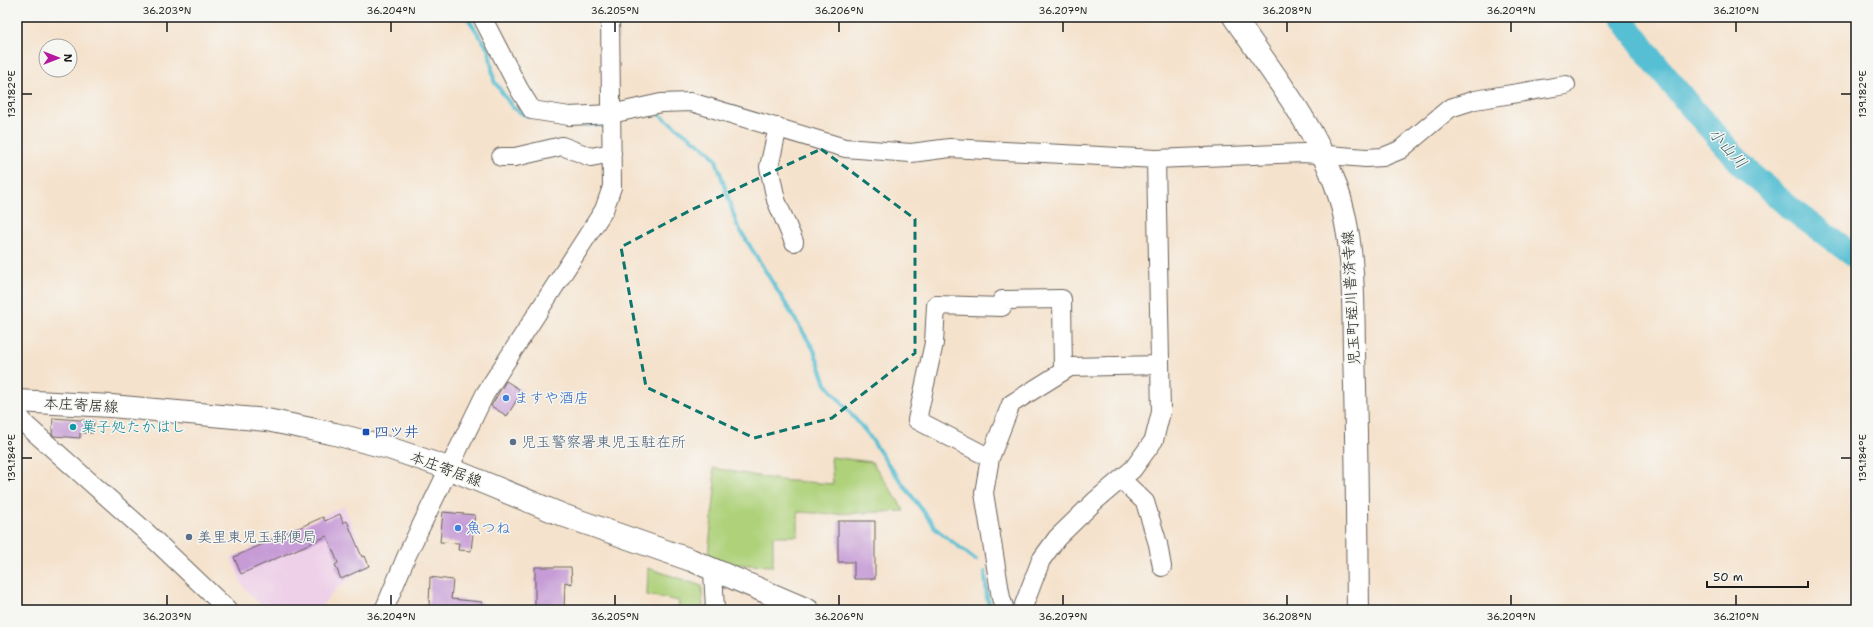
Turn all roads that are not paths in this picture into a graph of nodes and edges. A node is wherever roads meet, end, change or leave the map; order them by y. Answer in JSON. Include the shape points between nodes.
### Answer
{"nodes":[{"id":1,"x":482,"y":17,"type":"edge"},
{"id":2,"x":610,"y":17,"type":"edge"},
{"id":3,"x":1234,"y":17,"type":"edge"},
{"id":4,"x":1566,"y":85,"type":"dead end"},
{"id":5,"x":611,"y":114,"type":"junction"},
{"id":6,"x":778,"y":127,"type":"junction"},
{"id":7,"x":612,"y":153,"type":"junction"},
{"id":8,"x":1323,"y":154,"type":"junction"},
{"id":9,"x":501,"y":156,"type":"dead end"},
{"id":10,"x":1156,"y":159,"type":"junction"},
{"id":11,"x":794,"y":242,"type":"dead end"},
{"id":12,"x":1160,"y":365,"type":"junction"},
{"id":13,"x":1064,"y":371,"type":"junction"},
{"id":14,"x":17,"y":402,"type":"edge"},
{"id":15,"x":17,"y":413,"type":"edge"},
{"id":16,"x":990,"y":458,"type":"junction"},
{"id":17,"x":448,"y":468,"type":"junction"},
{"id":18,"x":1121,"y":479,"type":"junction"},
{"id":19,"x":1162,"y":567,"type":"dead end"},
{"id":20,"x":713,"y":570,"type":"junction"},
{"id":21,"x":228,"y":610,"type":"edge"},
{"id":22,"x":384,"y":610,"type":"edge"},
{"id":23,"x":715,"y":610,"type":"edge"},
{"id":24,"x":808,"y":610,"type":"edge"},
{"id":25,"x":1005,"y":610,"type":"edge"},
{"id":26,"x":1022,"y":610,"type":"edge"},
{"id":27,"x":1358,"y":610,"type":"edge"}],
"edges":[{"from":1,"to":5,"type":"street","via":[[532,110],[569,116]]},
{"from":2,"to":5,"type":"street"},
{"from":3,"to":8,"type":"main road","name":"児玉町蛭川普済寺線"},
{"from":4,"to":8,"type":"street","via":[[1475,100],[1450,108],[1400,150],[1383,157]]},
{"from":5,"to":6,"type":"street","via":[[660,103],[691,102]]},
{"from":5,"to":7,"type":"street"},
{"from":6,"to":10,"type":"street","via":[[845,148],[911,153],[950,148]]},
{"from":6,"to":11,"type":"street","via":[[769,167],[776,200]]},
{"from":7,"to":9,"type":"street","via":[[591,156],[562,146],[515,156]]},
{"from":7,"to":17,"type":"street","via":[[612,187],[604,210],[485,394]]},
{"from":8,"to":10,"type":"street"},
{"from":8,"to":27,"type":"main road","name":"児玉町蛭川普済寺線","via":[[1336,184],[1350,247],[1355,378]]},
{"from":10,"to":12,"type":"street"},
{"from":12,"to":13,"type":"street","via":[[1070,367]]},
{"from":12,"to":18,"type":"street","via":[[1161,412],[1154,440],[1133,469]]},
{"from":13,"to":16,"type":"street","via":[[1011,404]]},
{"from":13,"to":16,"type":"street","via":[[1062,299],[1002,300],[1002,307],[936,305],[934,343],[917,420]]},
{"from":14,"to":17,"type":"main road","name":"本庄寄居線","via":[[111,406],[266,420],[389,448]]},
{"from":15,"to":21,"type":"street","via":[[26,425],[143,529]]},
{"from":16,"to":25,"type":"street","via":[[984,493]]},
{"from":17,"to":20,"type":"main road","name":"本庄寄居線","via":[[565,516]]},
{"from":17,"to":22,"type":"street"},
{"from":18,"to":19,"type":"street","via":[[1145,502]]},
{"from":18,"to":26,"type":"street","via":[[1057,538],[1041,560]]},
{"from":20,"to":23,"type":"street"},
{"from":20,"to":24,"type":"main road","name":"本庄寄居線"}]}
